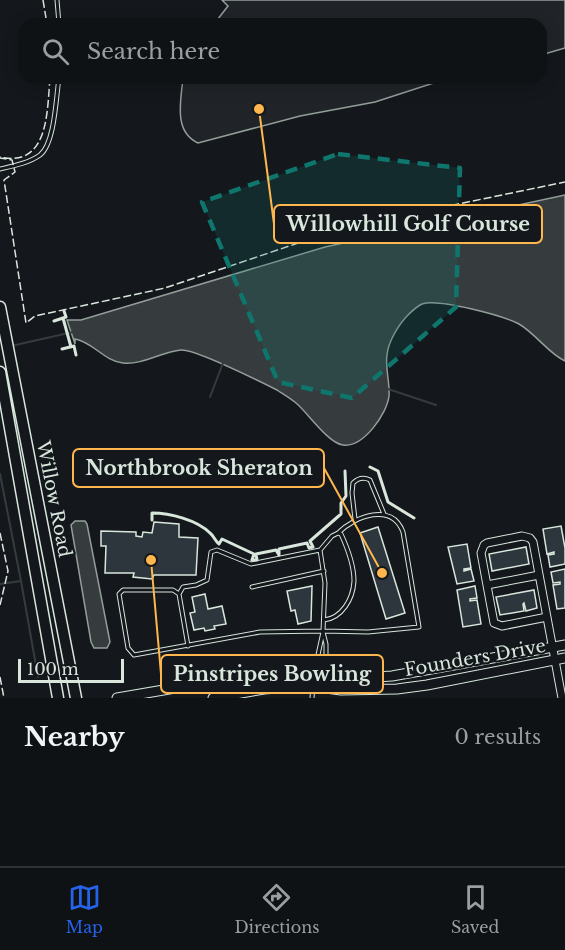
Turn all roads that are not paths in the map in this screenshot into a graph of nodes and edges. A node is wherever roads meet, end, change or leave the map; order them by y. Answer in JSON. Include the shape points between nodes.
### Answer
{"nodes":[{"id":1,"x":57,"y":0,"type":"edge"},
{"id":2,"x":58,"y":18,"type":"edge"},
{"id":3,"x":58,"y":84,"type":"edge"},
{"id":4,"x":0,"y":170,"type":"edge"},
{"id":5,"x":0,"y":307,"type":"edge"},
{"id":6,"x":0,"y":372,"type":"edge"},
{"id":7,"x":384,"y":514,"type":"junction"},
{"id":8,"x":355,"y":519,"type":"junction"},
{"id":9,"x":338,"y":533,"type":"junction"},
{"id":10,"x":320,"y":550,"type":"junction"},
{"id":11,"x":324,"y":571,"type":"junction"},
{"id":12,"x":539,"y":575,"type":"junction"},
{"id":13,"x":487,"y":585,"type":"junction"},
{"id":14,"x":252,"y":587,"type":"dead end"},
{"id":15,"x":179,"y":594,"type":"junction"},
{"id":16,"x":547,"y":617,"type":"junction"},
{"id":17,"x":324,"y":620,"type":"junction"},
{"id":18,"x":323,"y":632,"type":"junction"},
{"id":19,"x":565,"y":645,"type":"edge"},
{"id":20,"x":188,"y":646,"type":"junction"},
{"id":21,"x":553,"y":646,"type":"junction"},
{"id":22,"x":560,"y":659,"type":"edge"},
{"id":23,"x":314,"y":673,"type":"junction"},
{"id":24,"x":327,"y":674,"type":"junction"},
{"id":25,"x":313,"y":687,"type":"junction"},
{"id":26,"x":563,"y":689,"type":"edge"},
{"id":27,"x":324,"y":693,"type":"edge"},
{"id":28,"x":58,"y":698,"type":"edge"},
{"id":29,"x":76,"y":698,"type":"edge"},
{"id":30,"x":117,"y":698,"type":"edge"},
{"id":31,"x":213,"y":698,"type":"edge"},
{"id":32,"x":312,"y":698,"type":"edge"},
{"id":33,"x":562,"y":698,"type":"edge"}],
"edges":[{"from":1,"to":2,"type":"lane"},
{"from":3,"to":4,"type":"lane","via":[[48,144],[40,154]]},
{"from":5,"to":29,"type":"main road","name":"Willow Road"},
{"from":6,"to":28,"type":"main road","name":"Willow Road"},
{"from":7,"to":8,"type":"lane"},
{"from":7,"to":8,"type":"lane","via":[[370,480],[357,479],[352,493]]},
{"from":7,"to":18,"type":"lane","via":[[396,519],[403,532],[419,627]]},
{"from":8,"to":9,"type":"lane"},
{"from":9,"to":10,"type":"lane"},
{"from":9,"to":17,"type":"lane","via":[[344,541],[354,583],[339,615]]},
{"from":10,"to":11,"type":"lane"},
{"from":10,"to":15,"type":"lane","via":[[251,564],[214,550],[207,580],[183,587]]},
{"from":11,"to":14,"type":"lane"},
{"from":11,"to":17,"type":"lane"},
{"from":12,"to":13,"type":"street"},
{"from":12,"to":13,"type":"street","via":[[530,538],[522,536],[487,543],[482,549]]},
{"from":12,"to":16,"type":"street"},
{"from":13,"to":16,"type":"street","via":[[492,619],[498,626]]},
{"from":15,"to":20,"type":"lane"},
{"from":15,"to":20,"type":"lane","via":[[173,590],[123,590],[119,594],[128,648],[134,655]]},
{"from":16,"to":21,"type":"street"},
{"from":17,"to":18,"type":"lane"},
{"from":18,"to":20,"type":"lane","via":[[260,632]]},
{"from":18,"to":23,"type":"lane"},
{"from":18,"to":24,"type":"lane"},
{"from":19,"to":21,"type":"main road","name":"Founders Drive"},
{"from":21,"to":22,"type":"street"},
{"from":21,"to":24,"type":"main road","name":"Founders Drive","via":[[392,676]]},
{"from":22,"to":26,"type":"street"},
{"from":22,"to":27,"type":"main road","name":"Founders Drive","via":[[427,685]]},
{"from":23,"to":24,"type":"main road","name":"Founders Drive"},
{"from":23,"to":25,"type":"lane"},
{"from":23,"to":30,"type":"main road","name":"Founders Drive","via":[[263,673]]},
{"from":24,"to":27,"type":"lane"},
{"from":25,"to":27,"type":"main road","name":"Founders Drive"},
{"from":25,"to":31,"type":"main road","name":"Founders Drive","via":[[264,689]]},
{"from":25,"to":32,"type":"lane"},
{"from":26,"to":33,"type":"street"}]}
